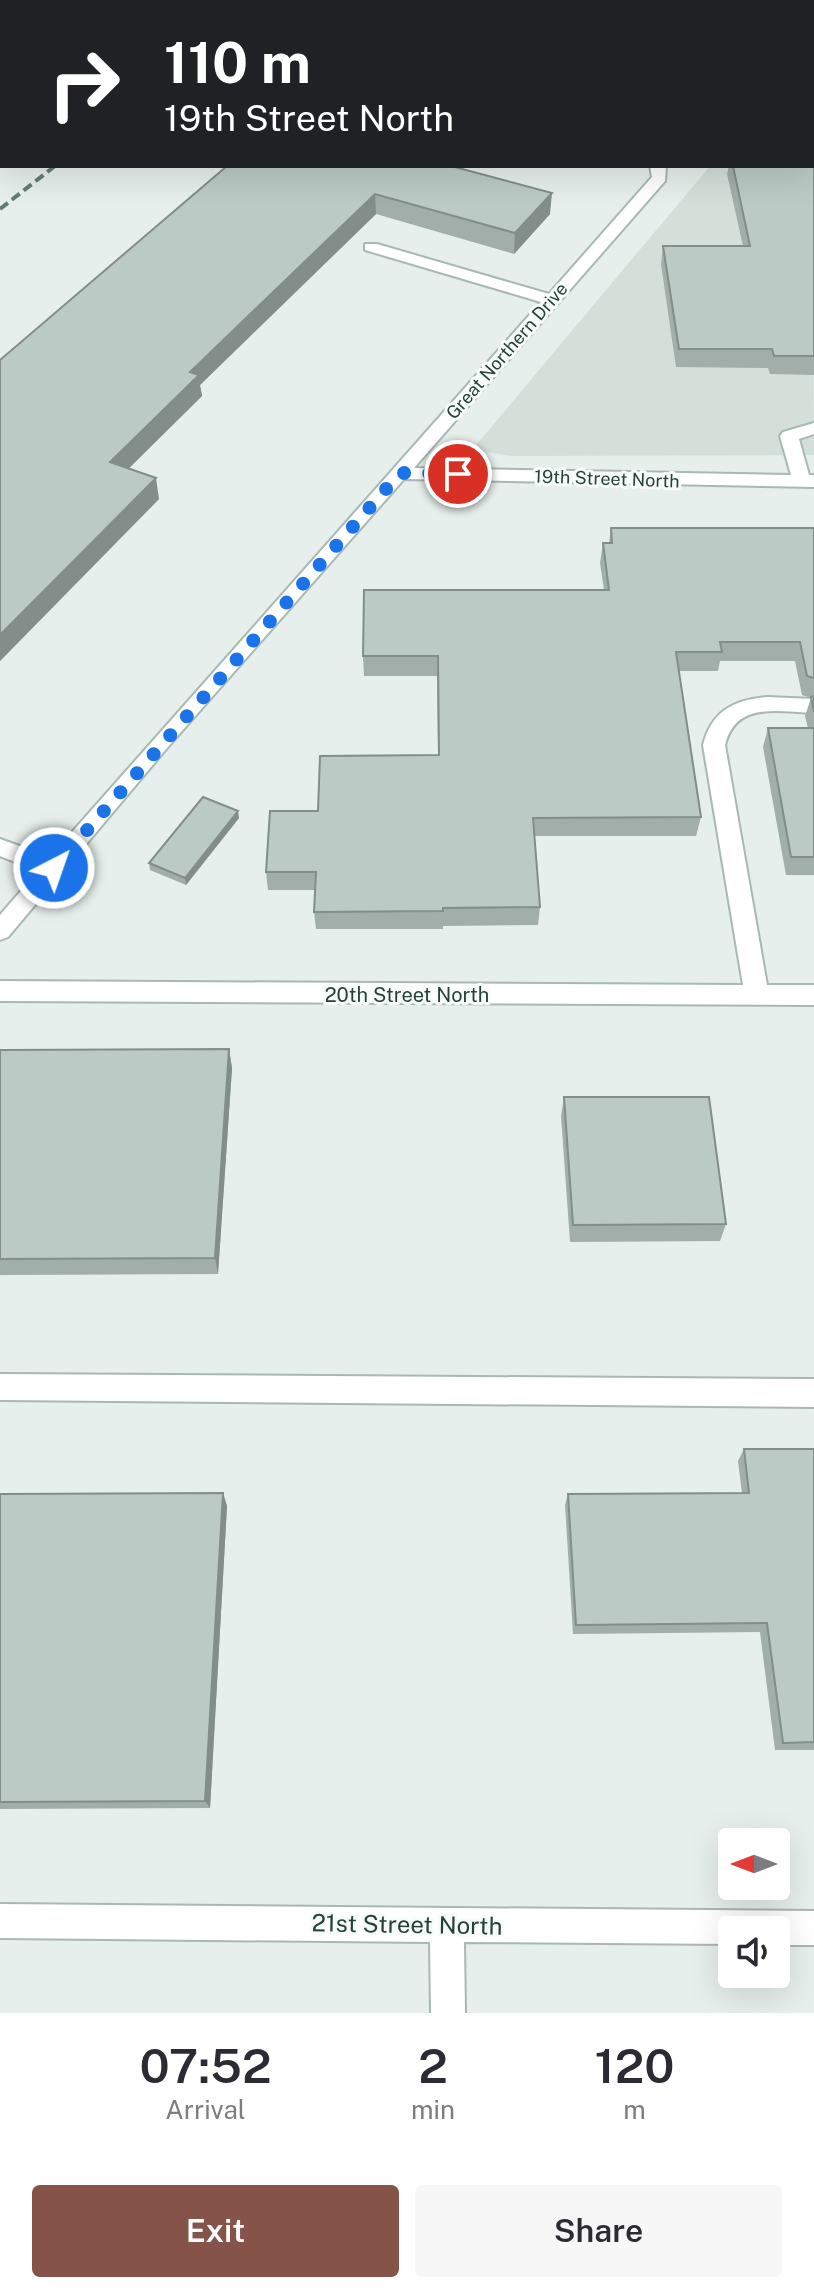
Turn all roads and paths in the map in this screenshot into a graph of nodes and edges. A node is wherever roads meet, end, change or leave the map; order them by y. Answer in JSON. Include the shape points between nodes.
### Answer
{"nodes":[{"id":1,"x":658,"y":168,"type":"edge"},
{"id":2,"x":371,"y":247,"type":"dead end"},
{"id":3,"x":553,"y":300,"type":"junction"},
{"id":4,"x":814,"y":428,"type":"edge"},
{"id":5,"x":400,"y":473,"type":"junction"},
{"id":6,"x":808,"y":481,"type":"edge"},
{"id":7,"x":814,"y":706,"type":"edge"},
{"id":8,"x":0,"y":847,"type":"edge"},
{"id":9,"x":54,"y":868,"type":"junction"},
{"id":10,"x":0,"y":931,"type":"edge"},
{"id":11,"x":0,"y":991,"type":"edge"},
{"id":12,"x":757,"y":995,"type":"junction"},
{"id":13,"x":814,"y":995,"type":"edge"},
{"id":14,"x":0,"y":1387,"type":"edge"},
{"id":15,"x":814,"y":1393,"type":"edge"},
{"id":16,"x":0,"y":1921,"type":"edge"},
{"id":17,"x":447,"y":1926,"type":"junction"},
{"id":18,"x":814,"y":1928,"type":"edge"},
{"id":19,"x":448,"y":2013,"type":"edge"}],
"edges":[{"from":1,"to":3,"type":"street","name":"Great Northern Drive","via":[[660,178]]},
{"from":2,"to":3,"type":"street"},
{"from":3,"to":5,"type":"street","name":"Great Northern Drive"},
{"from":4,"to":6,"type":"street","via":[[789,436]]},
{"from":5,"to":6,"type":"street","name":"19th Street North"},
{"from":5,"to":9,"type":"street","name":"Great Northern Drive"},
{"from":7,"to":12,"type":"street","via":[[740,707],[715,731]]},
{"from":8,"to":9,"type":"street"},
{"from":9,"to":10,"type":"street","name":"Great Northern Drive"},
{"from":11,"to":12,"type":"street","name":"20th Street North"},
{"from":12,"to":13,"type":"street","name":"20th Street North"},
{"from":14,"to":15,"type":"street"},
{"from":16,"to":17,"type":"street","name":"21st Street North"},
{"from":17,"to":18,"type":"street","name":"21st Street North"},
{"from":17,"to":19,"type":"street"}]}
